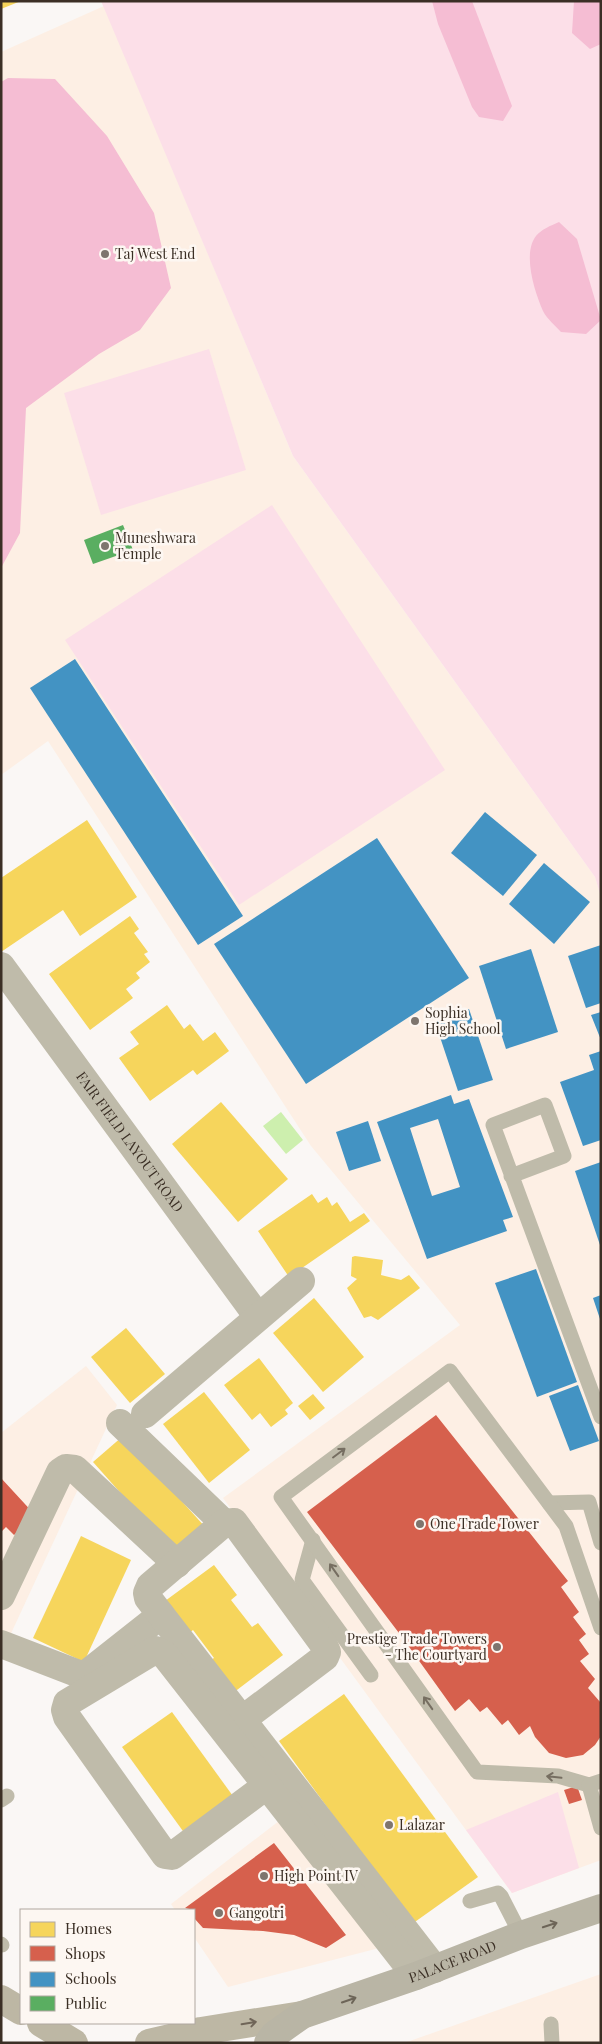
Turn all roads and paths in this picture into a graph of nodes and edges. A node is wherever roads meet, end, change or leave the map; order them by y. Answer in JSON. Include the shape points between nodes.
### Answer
{"nodes":[{"id":1,"x":1,"y":966,"type":"edge"},
{"id":2,"x":511,"y":1176,"type":"junction"},
{"id":3,"x":301,"y":1281,"type":"dead end"},
{"id":4,"x":258,"y":1317,"type":"junction"},
{"id":5,"x":145,"y":1414,"type":"dead end"},
{"id":6,"x":601,"y":1417,"type":"edge"},
{"id":7,"x":120,"y":1423,"type":"dead end"},
{"id":8,"x":549,"y":1503,"type":"junction"},
{"id":9,"x":224,"y":1523,"type":"junction"},
{"id":10,"x":313,"y":1540,"type":"junction"},
{"id":11,"x":601,"y":1543,"type":"edge"},
{"id":12,"x":177,"y":1564,"type":"junction"},
{"id":13,"x":1,"y":1596,"type":"edge"},
{"id":14,"x":161,"y":1615,"type":"junction"},
{"id":15,"x":601,"y":1628,"type":"edge"},
{"id":16,"x":1,"y":1644,"type":"edge"},
{"id":17,"x":371,"y":1676,"type":"dead end"},
{"id":18,"x":243,"y":1719,"type":"junction"},
{"id":19,"x":595,"y":1783,"type":"edge"},
{"id":20,"x":266,"y":1786,"type":"junction"},
{"id":21,"x":601,"y":1828,"type":"edge"},
{"id":22,"x":470,"y":1901,"type":"dead end"},
{"id":23,"x":601,"y":1908,"type":"edge"},
{"id":24,"x":520,"y":1935,"type":"junction"},
{"id":25,"x":425,"y":1972,"type":"junction"},
{"id":26,"x":1,"y":1999,"type":"edge"},
{"id":27,"x":20,"y":2010,"type":"edge"},
{"id":28,"x":302,"y":2015,"type":"junction"},
{"id":29,"x":43,"y":2024,"type":"edge"},
{"id":30,"x":552,"y":2024,"type":"dead end"},
{"id":31,"x":74,"y":2043,"type":"edge"},
{"id":32,"x":149,"y":2043,"type":"edge"},
{"id":33,"x":268,"y":2043,"type":"edge"},
{"id":34,"x":552,"y":2043,"type":"edge"}],
"edges":[{"from":1,"to":4,"type":"street","name":"FAIR FIELD LAYOUT ROAD"},
{"from":2,"to":2,"type":"lane","via":[[493,1125],[545,1106],[564,1156]]},
{"from":2,"to":6,"type":"lane"},
{"from":3,"to":4,"type":"street"},
{"from":4,"to":5,"type":"street"},
{"from":7,"to":9,"type":"street"},
{"from":10,"to":8,"type":"lane","one_way":true,"via":[[281,1497],[450,1371]]},
{"from":8,"to":11,"type":"lane","via":[[589,1502]]},
{"from":8,"to":15,"type":"lane","via":[[566,1526]]},
{"from":9,"to":12,"type":"street"},
{"from":9,"to":18,"type":"street","via":[[234,1522],[238,1526],[327,1652],[325,1657]]},
{"from":10,"to":17,"type":"lane","via":[[302,1580]]},
{"from":19,"to":10,"type":"lane","one_way":true,"via":[[558,1776],[477,1772]]},
{"from":12,"to":13,"type":"street","via":[[75,1469],[66,1468],[60,1472]]},
{"from":12,"to":14,"type":"street","via":[[150,1586],[147,1593]]},
{"from":14,"to":16,"type":"street","via":[[86,1674]]},
{"from":14,"to":18,"type":"street"},
{"from":18,"to":25,"type":"street"},
{"from":19,"to":21,"type":"lane"},
{"from":20,"to":20,"type":"street","via":[[164,1654],[156,1650],[67,1703],[67,1717],[165,1855],[172,1856]]},
{"from":20,"to":25,"type":"street"},
{"from":22,"to":24,"type":"lane","via":[[495,1892],[502,1896]]},
{"from":24,"to":23,"type":"main road","name":"PALACE ROAD","one_way":true},
{"from":24,"to":25,"type":"main road","name":"PALACE ROAD"},
{"from":28,"to":25,"type":"main road","name":"PALACE ROAD","one_way":true},
{"from":26,"to":27,"type":"main road"},
{"from":32,"to":28,"type":"main road","name":"PALACE ROAD","one_way":true,"via":[[201,2030]]},
{"from":28,"to":33,"type":"main road","name":"PALACE ROAD"},
{"from":29,"to":31,"type":"main road"},
{"from":30,"to":34,"type":"lane"}]}
